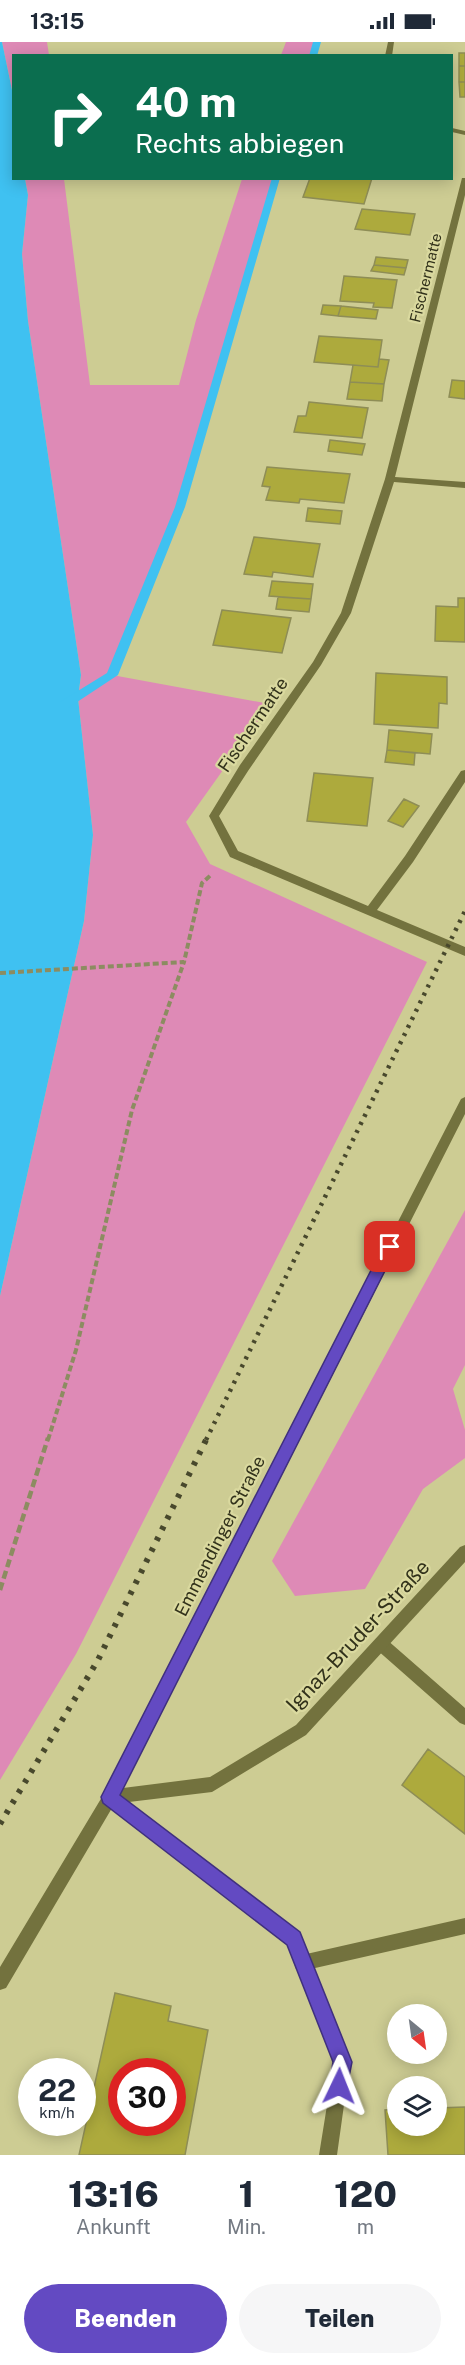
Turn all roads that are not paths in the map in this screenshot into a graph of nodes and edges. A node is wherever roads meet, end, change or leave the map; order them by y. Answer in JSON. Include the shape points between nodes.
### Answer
{"nodes":[{"id":1,"x":465,"y":180,"type":"edge"},
{"id":2,"x":460,"y":224,"type":"edge"},
{"id":3,"x":390,"y":478,"type":"junction"},
{"id":4,"x":465,"y":485,"type":"edge"},
{"id":5,"x":465,"y":774,"type":"edge"},
{"id":6,"x":370,"y":911,"type":"junction"},
{"id":7,"x":465,"y":952,"type":"edge"},
{"id":8,"x":465,"y":1102,"type":"edge"},
{"id":9,"x":465,"y":1552,"type":"edge"},
{"id":10,"x":381,"y":1644,"type":"junction"},
{"id":11,"x":465,"y":1719,"type":"edge"},
{"id":12,"x":110,"y":1797,"type":"junction"},
{"id":13,"x":465,"y":1926,"type":"edge"},
{"id":14,"x":302,"y":1963,"type":"junction"},
{"id":15,"x":0,"y":1982,"type":"edge"},
{"id":16,"x":328,"y":2155,"type":"edge"}],
"edges":[{"from":1,"to":2,"type":"street","name":"Fischermatte"},
{"from":2,"to":3,"type":"street","name":"Fischermatte"},
{"from":3,"to":4,"type":"street"},
{"from":3,"to":6,"type":"street","name":"Fischermatte","via":[[346,614],[214,816],[234,854]]},
{"from":5,"to":6,"type":"street"},
{"from":6,"to":7,"type":"street"},
{"from":8,"to":12,"type":"street","name":"Emmendinger Straße"},
{"from":9,"to":10,"type":"street","name":"Ignaz-Bruder-Straße"},
{"from":10,"to":11,"type":"street"},
{"from":10,"to":12,"type":"street","name":"Ignaz-Bruder-Straße","via":[[301,1730],[212,1784]]},
{"from":12,"to":14,"type":"street","via":[[293,1939]]},
{"from":12,"to":15,"type":"street","name":"Emmendinger Straße"},
{"from":13,"to":14,"type":"street"},
{"from":14,"to":16,"type":"street","via":[[342,2062]]}]}
